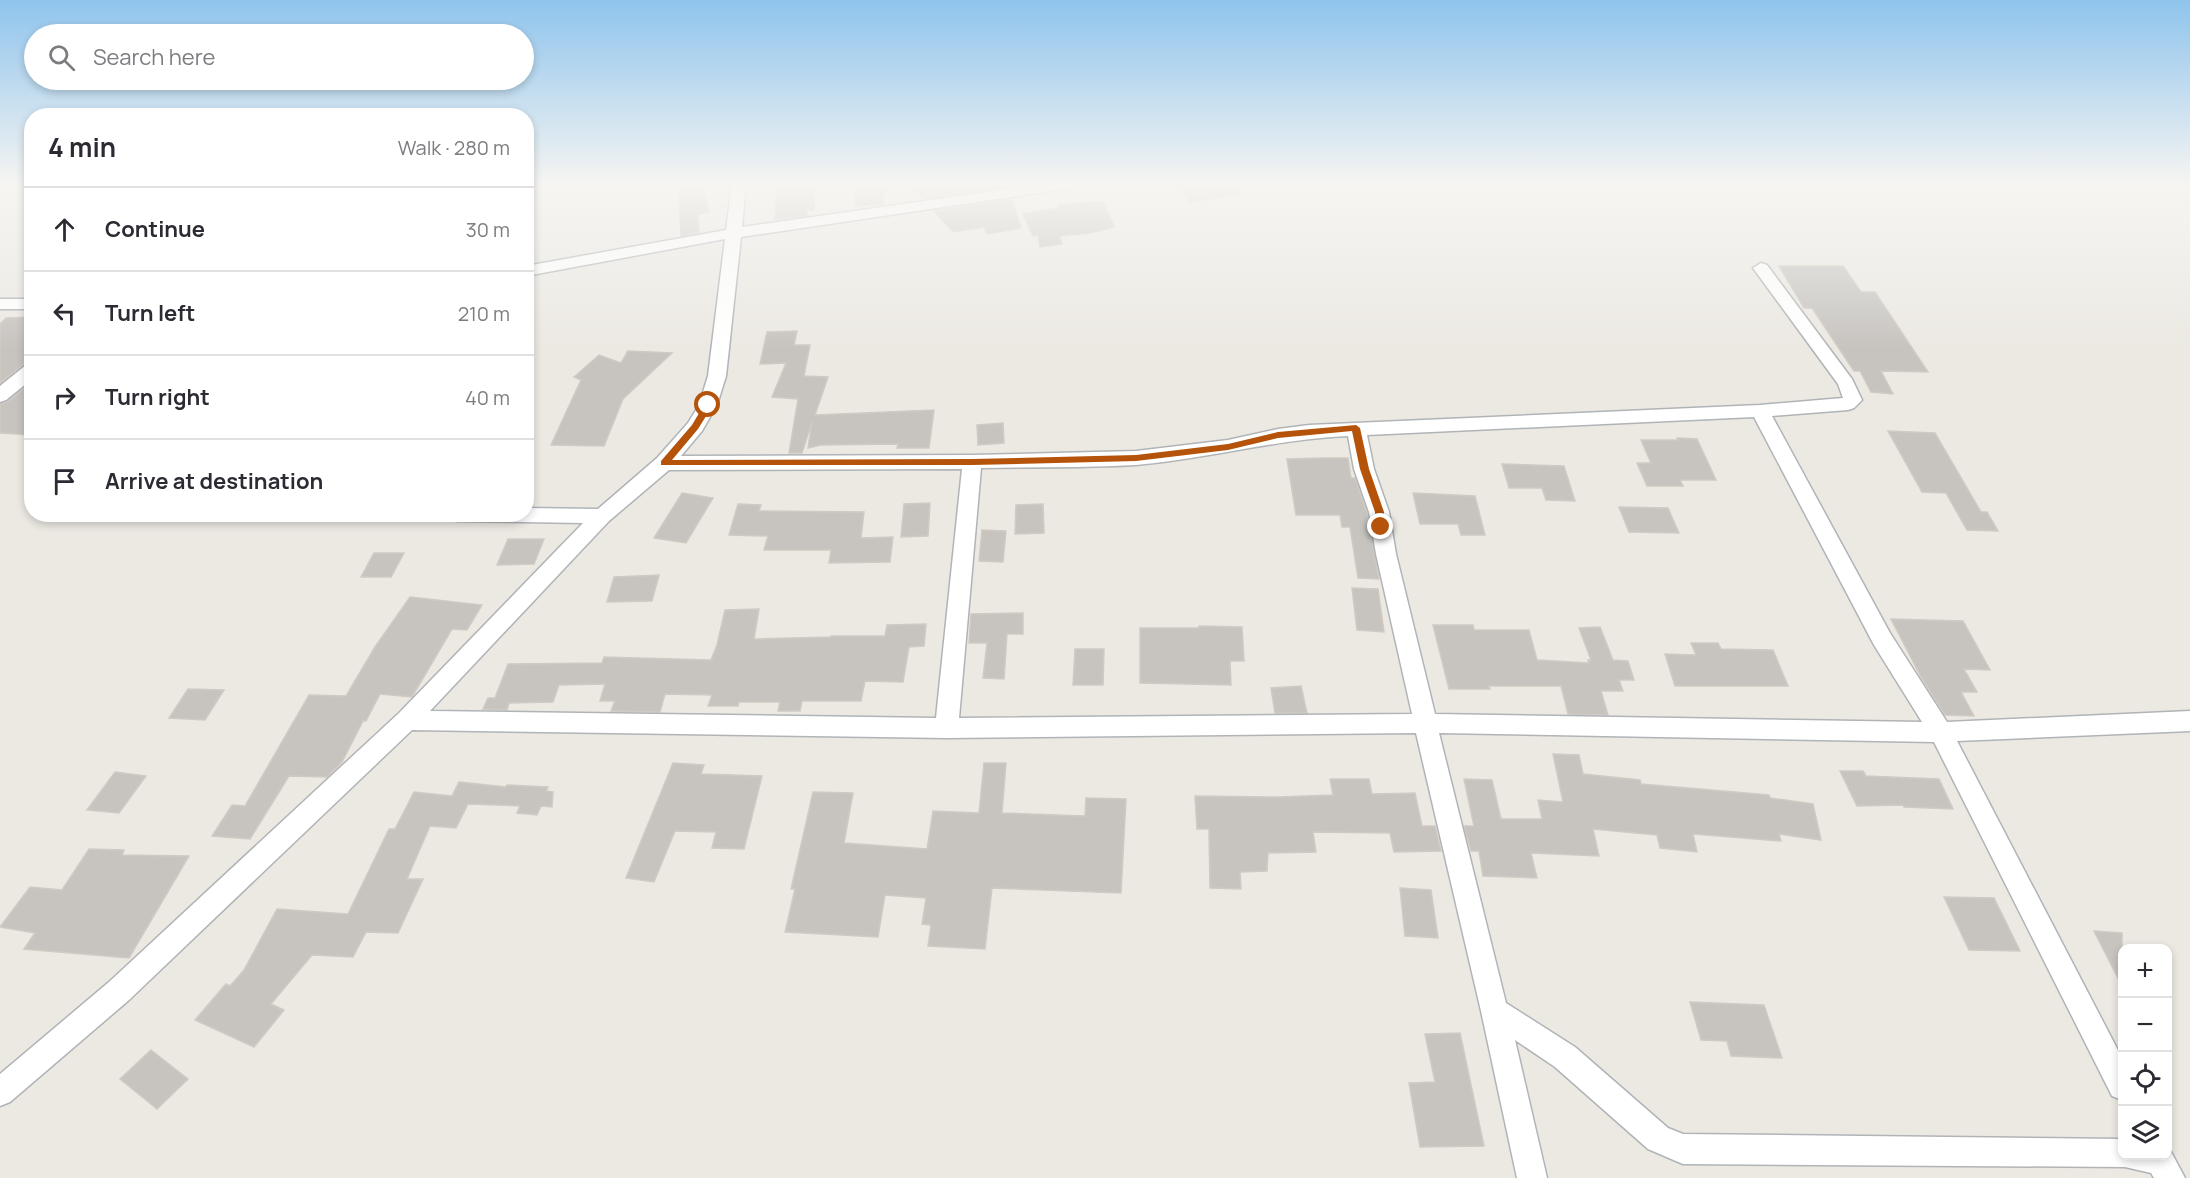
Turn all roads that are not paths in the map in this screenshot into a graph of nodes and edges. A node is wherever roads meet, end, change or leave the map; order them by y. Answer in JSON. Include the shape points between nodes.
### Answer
{"nodes":[{"id":1,"x":706,"y":238,"type":"edge"},
{"id":2,"x":732,"y":238,"type":"edge"},
{"id":3,"x":1761,"y":268,"type":"dead end"},
{"id":4,"x":534,"y":270,"type":"edge"},
{"id":5,"x":0,"y":304,"type":"edge"},
{"id":6,"x":24,"y":304,"type":"edge"},
{"id":7,"x":24,"y":376,"type":"edge"},
{"id":8,"x":0,"y":396,"type":"edge"},
{"id":9,"x":1760,"y":411,"type":"junction"},
{"id":10,"x":1356,"y":428,"type":"junction"},
{"id":11,"x":972,"y":462,"type":"junction"},
{"id":12,"x":664,"y":463,"type":"junction"},
{"id":13,"x":534,"y":515,"type":"edge"},
{"id":14,"x":602,"y":516,"type":"junction"},
{"id":15,"x":406,"y":720,"type":"junction"},
{"id":16,"x":2190,"y":721,"type":"edge"},
{"id":17,"x":1425,"y":723,"type":"junction"},
{"id":18,"x":947,"y":728,"type":"junction"},
{"id":19,"x":1941,"y":732,"type":"junction"},
{"id":20,"x":1495,"y":1011,"type":"junction"},
{"id":21,"x":2118,"y":1078,"type":"edge"},
{"id":22,"x":0,"y":1092,"type":"edge"},
{"id":23,"x":2118,"y":1154,"type":"edge"},
{"id":24,"x":1533,"y":1178,"type":"edge"}],
"edges":[{"from":1,"to":4,"type":"street"},
{"from":2,"to":12,"type":"street","via":[[717,376],[708,405],[695,427]]},
{"from":3,"to":9,"type":"street","via":[[1846,383],[1853,400],[1834,407]]},
{"from":5,"to":6,"type":"street"},
{"from":7,"to":8,"type":"street"},
{"from":9,"to":10,"type":"street"},
{"from":9,"to":19,"type":"street","via":[[1882,639]]},
{"from":10,"to":11,"type":"street","via":[[1278,435],[1228,447],[1136,458]]},
{"from":10,"to":17,"type":"street","via":[[1364,469],[1379,512]]},
{"from":11,"to":12,"type":"street"},
{"from":11,"to":18,"type":"street"},
{"from":12,"to":14,"type":"street"},
{"from":13,"to":14,"type":"street"},
{"from":14,"to":15,"type":"street"},
{"from":15,"to":18,"type":"street"},
{"from":15,"to":22,"type":"street","via":[[128,983]]},
{"from":16,"to":19,"type":"street"},
{"from":17,"to":18,"type":"street"},
{"from":17,"to":19,"type":"street"},
{"from":17,"to":20,"type":"street"},
{"from":19,"to":21,"type":"street"},
{"from":20,"to":23,"type":"street","via":[[1565,1058],[1658,1139],[1683,1149]]},
{"from":20,"to":24,"type":"street"}]}
